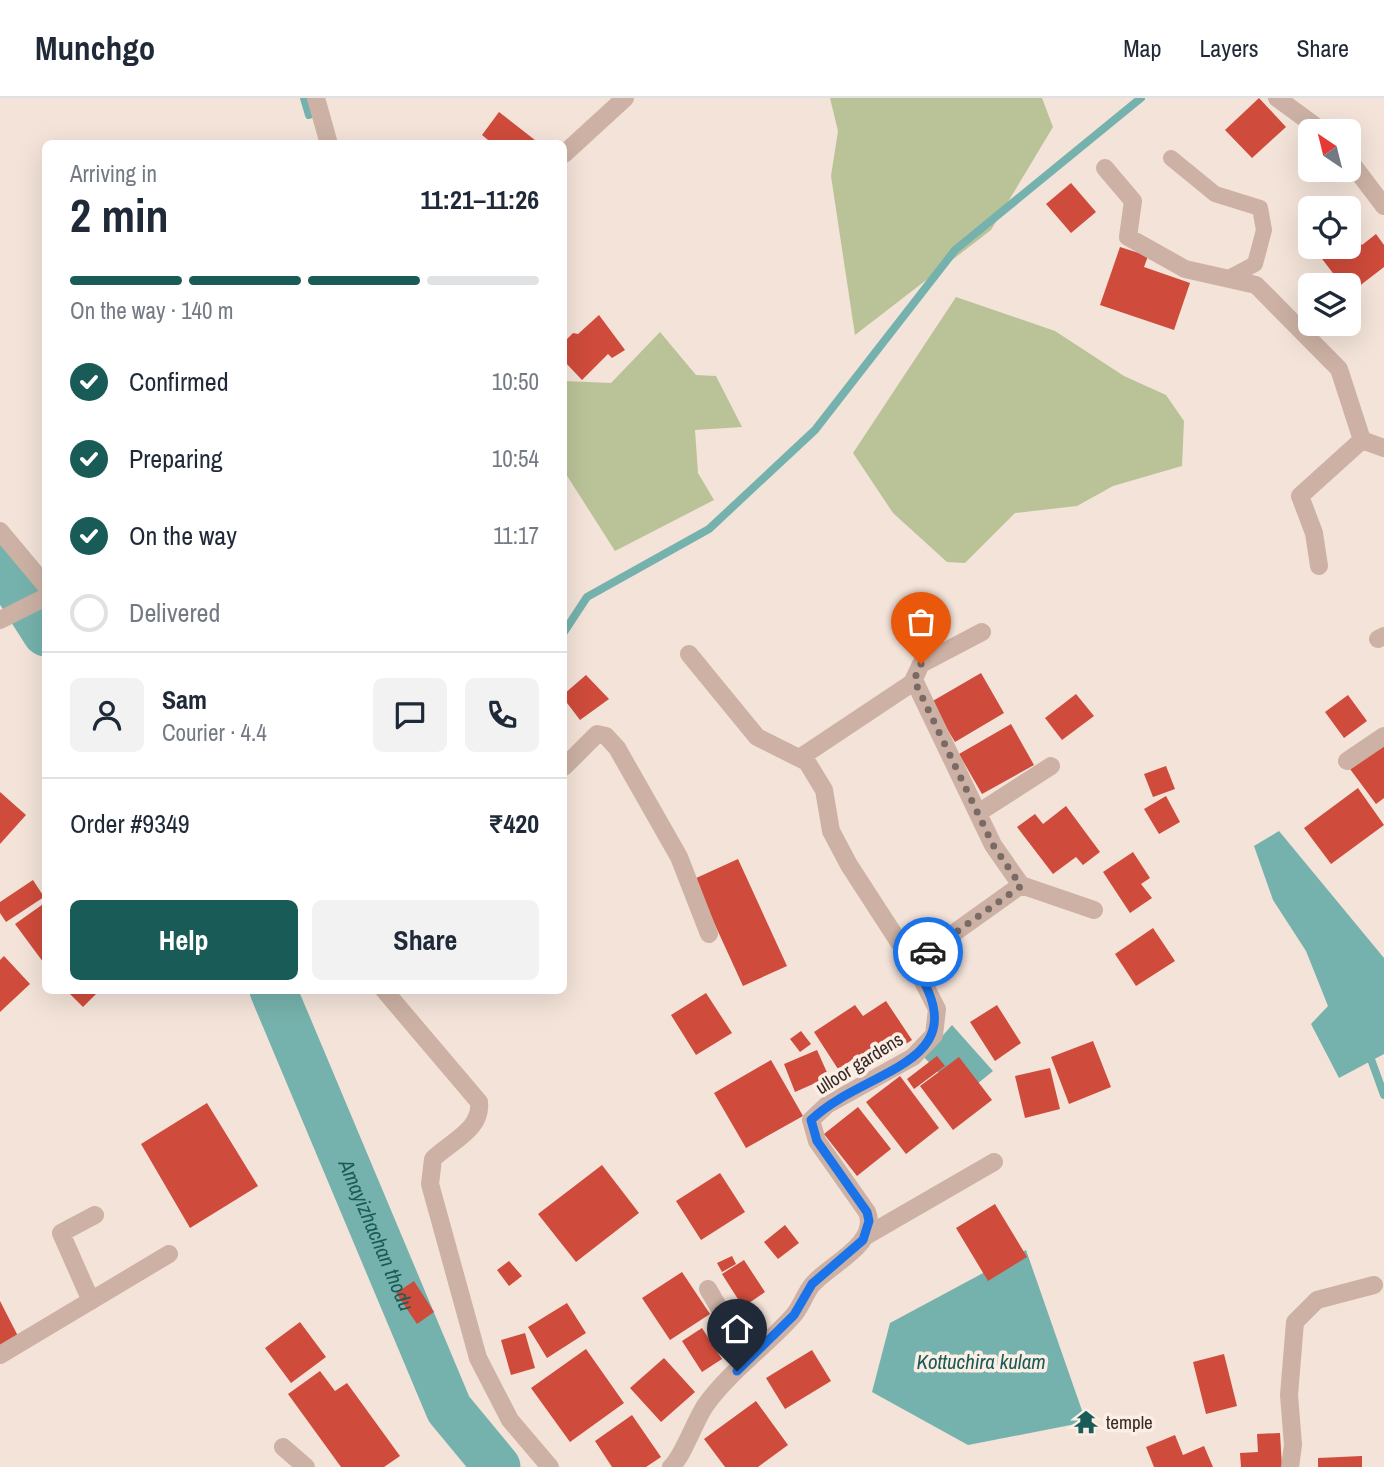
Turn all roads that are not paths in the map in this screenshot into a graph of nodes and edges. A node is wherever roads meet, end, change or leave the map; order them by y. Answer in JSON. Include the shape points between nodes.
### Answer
{"nodes":[{"id":1,"x":316,"y":98,"type":"edge"},
{"id":2,"x":625,"y":98,"type":"edge"},
{"id":3,"x":1277,"y":98,"type":"edge"},
{"id":4,"x":1306,"y":119,"type":"edge"},
{"id":5,"x":328,"y":140,"type":"edge"},
{"id":6,"x":567,"y":151,"type":"edge"},
{"id":7,"x":1171,"y":159,"type":"dead end"},
{"id":8,"x":1105,"y":168,"type":"dead end"},
{"id":9,"x":1362,"y":177,"type":"edge"},
{"id":10,"x":1384,"y":206,"type":"edge"},
{"id":11,"x":1227,"y":279,"type":"junction"},
{"id":12,"x":1362,"y":440,"type":"junction"},
{"id":13,"x":1384,"y":448,"type":"edge"},
{"id":14,"x":0,"y":531,"type":"edge"},
{"id":15,"x":1319,"y":566,"type":"dead end"},
{"id":16,"x":42,"y":581,"type":"edge"},
{"id":17,"x":42,"y":599,"type":"edge"},
{"id":18,"x":4,"y":619,"type":"edge"},
{"id":19,"x":982,"y":632,"type":"dead end"},
{"id":20,"x":689,"y":654,"type":"dead end"},
{"id":21,"x":914,"y":680,"type":"junction"},
{"id":22,"x":1384,"y":736,"type":"edge"},
{"id":23,"x":567,"y":757,"type":"edge"},
{"id":24,"x":801,"y":757,"type":"junction"},
{"id":25,"x":1347,"y":761,"type":"dead end"},
{"id":26,"x":1051,"y":766,"type":"dead end"},
{"id":27,"x":978,"y":813,"type":"junction"},
{"id":28,"x":1021,"y":886,"type":"junction"},
{"id":29,"x":1094,"y":910,"type":"dead end"},
{"id":30,"x":709,"y":934,"type":"dead end"},
{"id":31,"x":912,"y":963,"type":"junction"},
{"id":32,"x":387,"y":994,"type":"edge"},
{"id":33,"x":994,"y":1163,"type":"dead end"},
{"id":34,"x":95,"y":1215,"type":"dead end"},
{"id":35,"x":866,"y":1236,"type":"junction"},
{"id":36,"x":169,"y":1254,"type":"dead end"},
{"id":37,"x":1374,"y":1285,"type":"dead end"},
{"id":38,"x":708,"y":1289,"type":"dead end"},
{"id":39,"x":91,"y":1301,"type":"junction"},
{"id":40,"x":0,"y":1355,"type":"edge"},
{"id":41,"x":749,"y":1359,"type":"junction"},
{"id":42,"x":283,"y":1447,"type":"dead end"},
{"id":43,"x":676,"y":1466,"type":"edge"},
{"id":44,"x":306,"y":1467,"type":"edge"},
{"id":45,"x":550,"y":1467,"type":"edge"},
{"id":46,"x":1290,"y":1467,"type":"edge"}],
"edges":[{"from":1,"to":5,"type":"street"},
{"from":2,"to":6,"type":"street"},
{"from":3,"to":4,"type":"street"},
{"from":7,"to":11,"type":"lane","via":[[1215,194],[1260,208],[1264,230],[1255,264]]},
{"from":8,"to":11,"type":"street","via":[[1133,201],[1128,237],[1185,269]]},
{"from":9,"to":10,"type":"street"},
{"from":11,"to":12,"type":"street","via":[[1256,285],[1339,369]]},
{"from":12,"to":13,"type":"street"},
{"from":12,"to":15,"type":"street","via":[[1300,496],[1314,533]]},
{"from":14,"to":16,"type":"street"},
{"from":17,"to":18,"type":"street"},
{"from":19,"to":21,"type":"street","via":[[921,664]]},
{"from":20,"to":24,"type":"street","via":[[757,737]]},
{"from":21,"to":24,"type":"street"},
{"from":21,"to":27,"type":"street"},
{"from":22,"to":25,"type":"street"},
{"from":23,"to":30,"type":"street","via":[[597,734],[606,736],[617,748],[678,857]]},
{"from":24,"to":31,"type":"street","name":"ulloor gardens","via":[[824,790],[831,831],[849,865]]},
{"from":26,"to":27,"type":"street"},
{"from":27,"to":28,"type":"street"},
{"from":28,"to":29,"type":"street"},
{"from":28,"to":31,"type":"street"},
{"from":31,"to":35,"type":"street","name":"ulloor gardens","via":[[937,1009],[934,1035],[914,1057],[827,1105],[811,1120],[817,1141],[867,1212]]},
{"from":32,"to":45,"type":"street","via":[[479,1102],[474,1126],[433,1158],[430,1184],[478,1358],[510,1420]]},
{"from":33,"to":35,"type":"street"},
{"from":34,"to":39,"type":"street","via":[[61,1233]]},
{"from":35,"to":41,"type":"street","via":[[812,1284],[794,1315]]},
{"from":36,"to":39,"type":"street"},
{"from":37,"to":46,"type":"street","via":[[1317,1300],[1295,1322]]},
{"from":38,"to":41,"type":"street"},
{"from":39,"to":40,"type":"street"},
{"from":41,"to":43,"type":"street","via":[[706,1405]]},
{"from":42,"to":44,"type":"street"}]}
